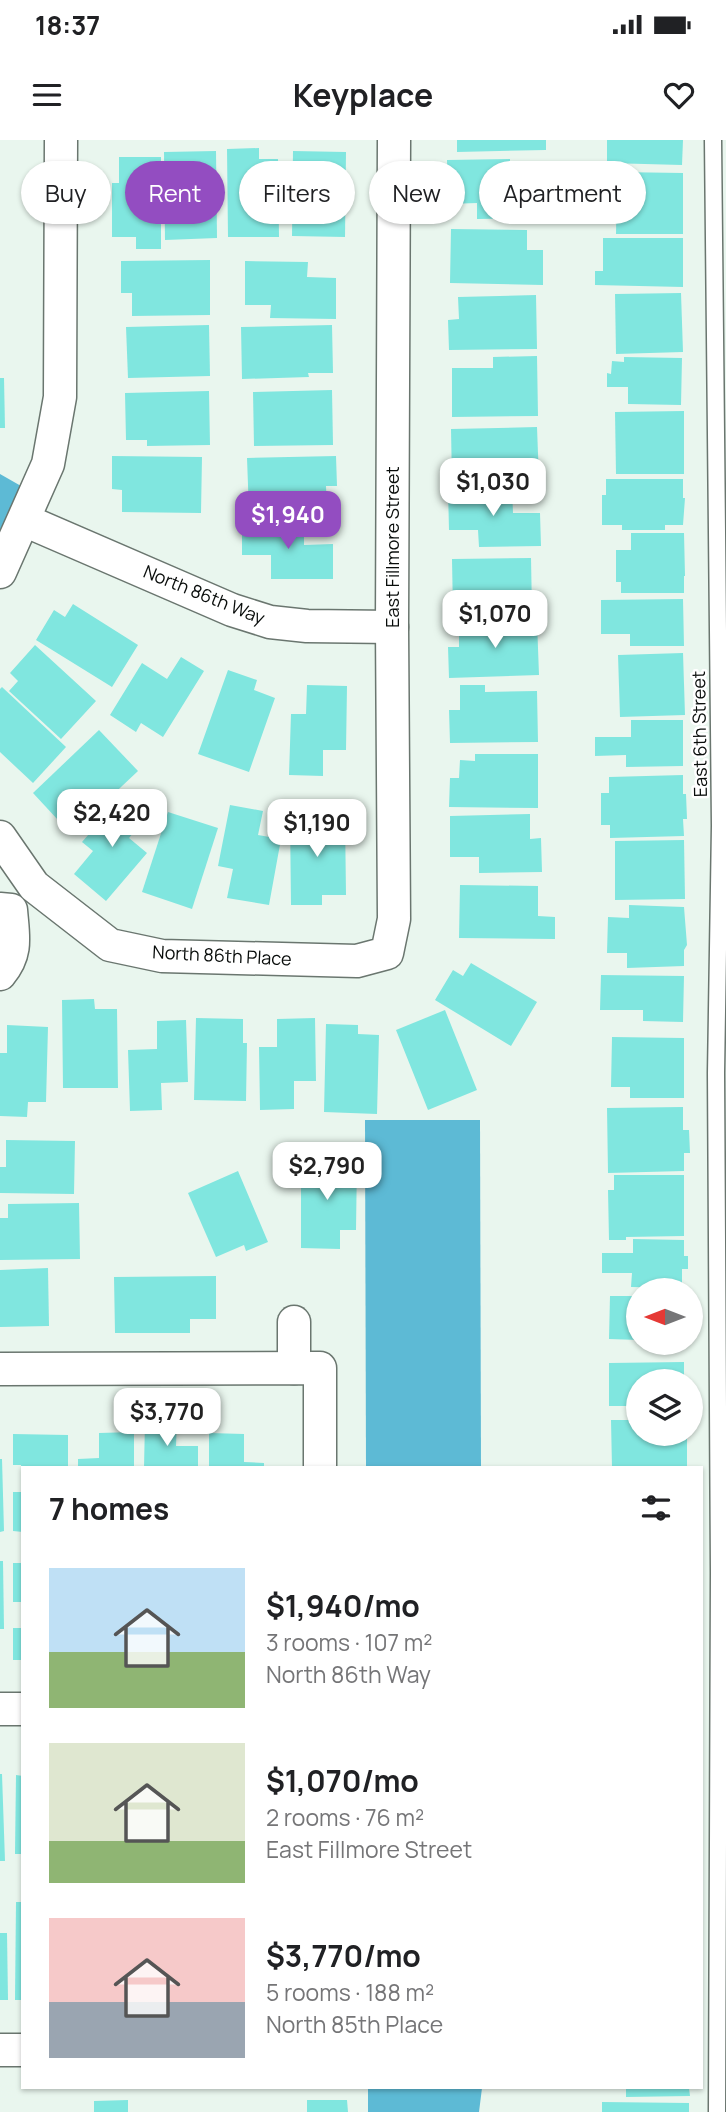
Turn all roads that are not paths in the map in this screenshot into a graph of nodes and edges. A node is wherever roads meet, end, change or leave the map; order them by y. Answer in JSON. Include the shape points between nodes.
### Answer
{"nodes":[{"id":1,"x":61,"y":140,"type":"edge"},
{"id":2,"x":394,"y":140,"type":"edge"},
{"id":3,"x":713,"y":140,"type":"edge"},
{"id":4,"x":24,"y":520,"type":"junction"},
{"id":5,"x":0,"y":572,"type":"edge"},
{"id":6,"x":393,"y":627,"type":"junction"},
{"id":7,"x":723,"y":826,"type":"edge"},
{"id":8,"x":0,"y":837,"type":"edge"},
{"id":9,"x":34,"y":886,"type":"junction"},
{"id":10,"x":5,"y":909,"type":"edge"},
{"id":11,"x":387,"y":953,"type":"joint"},
{"id":12,"x":0,"y":974,"type":"edge"},
{"id":13,"x":721,"y":1073,"type":"edge"},
{"id":14,"x":294,"y":1322,"type":"dead end"},
{"id":15,"x":722,"y":1327,"type":"edge"},
{"id":16,"x":307,"y":1368,"type":"junction"},
{"id":17,"x":0,"y":1369,"type":"edge"},
{"id":18,"x":320,"y":1466,"type":"edge"},
{"id":19,"x":723,"y":1573,"type":"edge"},
{"id":20,"x":0,"y":1709,"type":"edge"},
{"id":21,"x":21,"y":1709,"type":"edge"},
{"id":22,"x":722,"y":1824,"type":"edge"},
{"id":23,"x":0,"y":2050,"type":"edge"},
{"id":24,"x":21,"y":2050,"type":"edge"},
{"id":25,"x":717,"y":2112,"type":"edge"}],
"edges":[{"from":1,"to":4,"type":"street","via":[[60,397],[48,464]]},
{"from":2,"to":6,"type":"street","name":"East Fillmore Street"},
{"from":3,"to":7,"type":"lane","name":"East 6th Street"},
{"from":4,"to":5,"type":"street"},
{"from":4,"to":6,"type":"street","name":"North 86th Way","via":[[270,622]]},
{"from":6,"to":11,"type":"street","name":"East Fillmore Street","via":[[394,919]]},
{"from":7,"to":13,"type":"lane","name":"East 6th Street"},
{"from":8,"to":9,"type":"street","name":"North 86th Place"},
{"from":9,"to":10,"type":"street"},
{"from":9,"to":11,"type":"street","name":"North 86th Place","via":[[110,945],[162,957],[357,961]]},
{"from":10,"to":12,"type":"street","via":[[13,953]]},
{"from":13,"to":15,"type":"lane","name":"East 6th Street"},
{"from":14,"to":16,"type":"street"},
{"from":15,"to":19,"type":"lane","name":"East 6th Street"},
{"from":16,"to":17,"type":"street"},
{"from":16,"to":18,"type":"street"},
{"from":19,"to":22,"type":"lane","name":"East 6th Street"},
{"from":20,"to":21,"type":"street"},
{"from":22,"to":25,"type":"lane","name":"East 6th Street"},
{"from":23,"to":24,"type":"street"}]}
